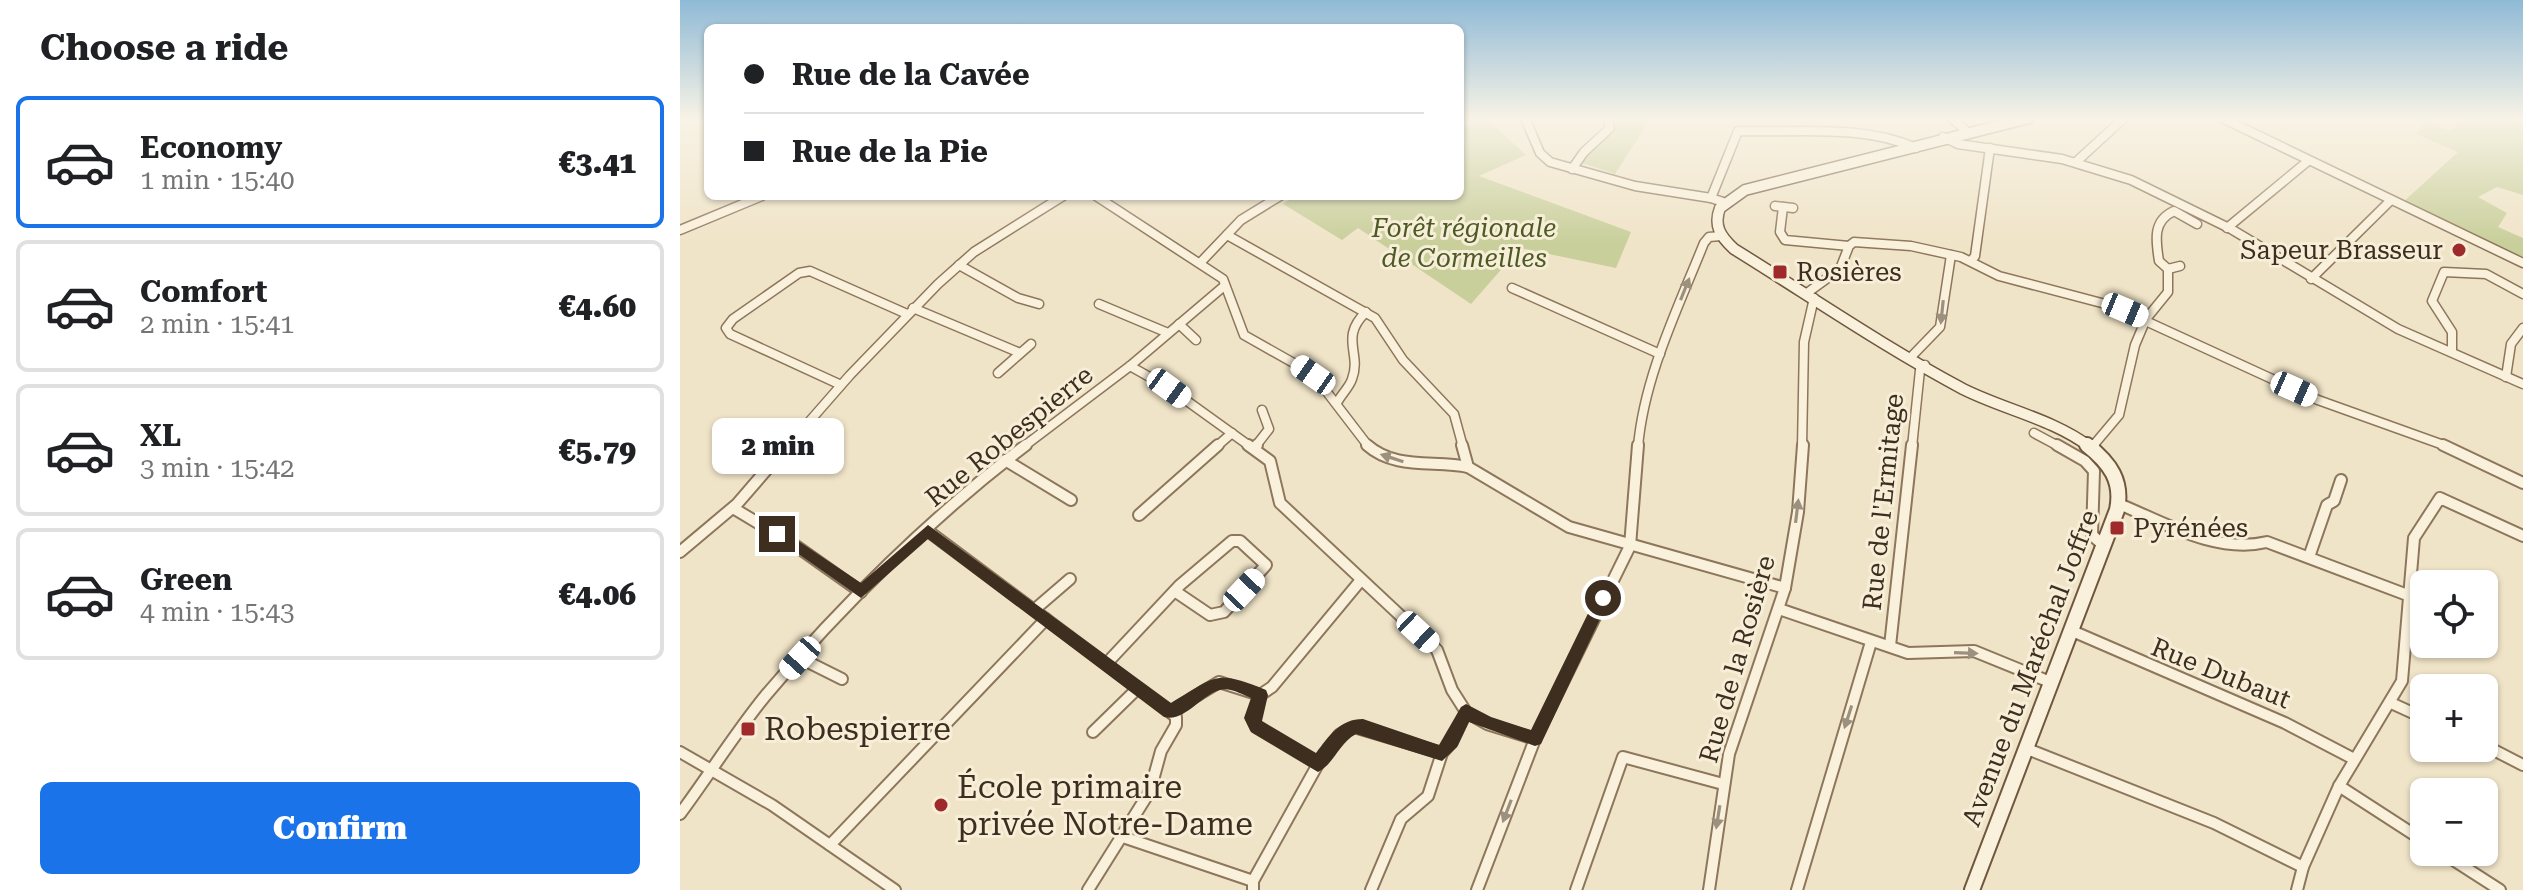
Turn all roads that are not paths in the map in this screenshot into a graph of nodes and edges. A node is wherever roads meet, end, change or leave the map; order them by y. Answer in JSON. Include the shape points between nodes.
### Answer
{"nodes":[{"id":1,"x":1550,"y":160,"type":"edge"},
{"id":2,"x":1579,"y":160,"type":"edge"},
{"id":3,"x":1729,"y":160,"type":"edge"},
{"id":4,"x":1865,"y":160,"type":"edge"},
{"id":5,"x":1988,"y":160,"type":"edge"},
{"id":6,"x":2061,"y":160,"type":"edge"},
{"id":7,"x":2079,"y":160,"type":"edge"},
{"id":8,"x":2305,"y":160,"type":"edge"},
{"id":9,"x":2308,"y":161,"type":"junction"},
{"id":10,"x":2076,"y":162,"type":"junction"},
{"id":11,"x":1572,"y":169,"type":"junction"},
{"id":12,"x":752,"y":200,"type":"edge"},
{"id":13,"x":1057,"y":200,"type":"edge"},
{"id":14,"x":1102,"y":200,"type":"edge"},
{"id":15,"x":1274,"y":200,"type":"edge"},
{"id":16,"x":1717,"y":200,"type":"junction"},
{"id":17,"x":2390,"y":201,"type":"junction"},
{"id":18,"x":1793,"y":208,"type":"dead end"},
{"id":19,"x":2191,"y":214,"type":"junction"},
{"id":20,"x":2197,"y":224,"type":"dead end"},
{"id":21,"x":2227,"y":228,"type":"junction"},
{"id":22,"x":680,"y":230,"type":"edge"},
{"id":23,"x":1227,"y":235,"type":"junction"},
{"id":24,"x":1721,"y":236,"type":"junction"},
{"id":25,"x":1849,"y":246,"type":"junction"},
{"id":26,"x":1951,"y":255,"type":"junction"},
{"id":27,"x":1971,"y":261,"type":"junction"},
{"id":28,"x":1200,"y":263,"type":"junction"},
{"id":29,"x":2523,"y":263,"type":"edge"},
{"id":30,"x":959,"y":265,"type":"junction"},
{"id":31,"x":2180,"y":266,"type":"dead end"},
{"id":32,"x":2168,"y":269,"type":"junction"},
{"id":33,"x":2311,"y":279,"type":"junction"},
{"id":34,"x":1223,"y":287,"type":"junction"},
{"id":35,"x":1512,"y":288,"type":"dead end"},
{"id":36,"x":2523,"y":294,"type":"edge"},
{"id":37,"x":1810,"y":296,"type":"junction"},
{"id":38,"x":1039,"y":304,"type":"dead end"},
{"id":39,"x":1099,"y":304,"type":"dead end"},
{"id":40,"x":910,"y":311,"type":"junction"},
{"id":41,"x":1366,"y":312,"type":"junction"},
{"id":42,"x":2146,"y":319,"type":"junction"},
{"id":43,"x":1179,"y":324,"type":"junction"},
{"id":44,"x":2523,"y":328,"type":"edge"},
{"id":45,"x":1168,"y":333,"type":"junction"},
{"id":46,"x":1196,"y":340,"type":"dead end"},
{"id":47,"x":1031,"y":344,"type":"dead end"},
{"id":48,"x":2452,"y":352,"type":"junction"},
{"id":49,"x":1020,"y":353,"type":"junction"},
{"id":50,"x":1660,"y":354,"type":"junction"},
{"id":51,"x":1911,"y":357,"type":"junction"},
{"id":52,"x":1925,"y":365,"type":"junction"},
{"id":53,"x":1130,"y":366,"type":"junction"},
{"id":54,"x":998,"y":373,"type":"dead end"},
{"id":55,"x":2506,"y":377,"type":"junction"},
{"id":56,"x":2523,"y":384,"type":"edge"},
{"id":57,"x":841,"y":385,"type":"junction"},
{"id":58,"x":1338,"y":401,"type":"junction"},
{"id":59,"x":1262,"y":410,"type":"dead end"},
{"id":60,"x":1232,"y":433,"type":"junction"},
{"id":61,"x":2034,"y":433,"type":"dead end"},
{"id":62,"x":1255,"y":448,"type":"junction"},
{"id":63,"x":2092,"y":448,"type":"junction"},
{"id":64,"x":1005,"y":460,"type":"junction"},
{"id":65,"x":1468,"y":467,"type":"junction"},
{"id":66,"x":2341,"y":480,"type":"dead end"},
{"id":67,"x":2523,"y":483,"type":"edge"},
{"id":68,"x":1071,"y":500,"type":"dead end"},
{"id":69,"x":2119,"y":504,"type":"junction"},
{"id":70,"x":733,"y":508,"type":"junction"},
{"id":71,"x":1139,"y":515,"type":"dead end"},
{"id":72,"x":928,"y":531,"type":"junction"},
{"id":73,"x":2523,"y":536,"type":"edge"},
{"id":74,"x":2103,"y":545,"type":"junction"},
{"id":75,"x":1630,"y":546,"type":"junction"},
{"id":76,"x":680,"y":552,"type":"edge"},
{"id":77,"x":2309,"y":557,"type":"junction"},
{"id":78,"x":2412,"y":570,"type":"edge"},
{"id":79,"x":1070,"y":579,"type":"dead end"},
{"id":80,"x":1361,"y":580,"type":"junction"},
{"id":81,"x":1785,"y":588,"type":"junction"},
{"id":82,"x":861,"y":592,"type":"junction"},
{"id":83,"x":1176,"y":592,"type":"junction"},
{"id":84,"x":2410,"y":596,"type":"joint"},
{"id":85,"x":1779,"y":609,"type":"junction"},
{"id":86,"x":1034,"y":610,"type":"junction"},
{"id":87,"x":1046,"y":619,"type":"junction"},
{"id":88,"x":2070,"y":630,"type":"junction"},
{"id":89,"x":1871,"y":642,"type":"junction"},
{"id":90,"x":1890,"y":646,"type":"junction"},
{"id":91,"x":800,"y":658,"type":"junction"},
{"id":92,"x":1106,"y":664,"type":"junction"},
{"id":93,"x":842,"y":679,"type":"dead end"},
{"id":94,"x":2050,"y":682,"type":"junction"},
{"id":95,"x":1137,"y":689,"type":"junction"},
{"id":96,"x":1260,"y":695,"type":"junction"},
{"id":97,"x":2391,"y":703,"type":"junction"},
{"id":98,"x":1170,"y":712,"type":"junction"},
{"id":99,"x":1466,"y":712,"type":"junction"},
{"id":100,"x":2410,"y":712,"type":"edge"},
{"id":101,"x":1093,"y":732,"type":"dead end"},
{"id":102,"x":1535,"y":739,"type":"junction"},
{"id":103,"x":2025,"y":748,"type":"junction"},
{"id":104,"x":680,"y":752,"type":"edge"},
{"id":105,"x":2498,"y":752,"type":"edge"},
{"id":106,"x":1442,"y":753,"type":"junction"},
{"id":107,"x":2354,"y":759,"type":"junction"},
{"id":108,"x":1318,"y":764,"type":"junction"},
{"id":109,"x":2523,"y":765,"type":"edge"},
{"id":110,"x":711,"y":771,"type":"junction"},
{"id":111,"x":1723,"y":784,"type":"junction"},
{"id":112,"x":2339,"y":786,"type":"junction"},
{"id":113,"x":680,"y":814,"type":"edge"},
{"id":114,"x":2410,"y":832,"type":"edge"},
{"id":115,"x":1123,"y":837,"type":"junction"},
{"id":116,"x":830,"y":845,"type":"junction"},
{"id":117,"x":2463,"y":866,"type":"edge"},
{"id":118,"x":2303,"y":867,"type":"junction"},
{"id":119,"x":1253,"y":886,"type":"edge"},
{"id":120,"x":895,"y":890,"type":"edge"},
{"id":121,"x":1088,"y":890,"type":"edge"},
{"id":122,"x":1371,"y":890,"type":"edge"},
{"id":123,"x":1477,"y":890,"type":"edge"},
{"id":124,"x":1576,"y":890,"type":"edge"},
{"id":125,"x":1709,"y":890,"type":"edge"},
{"id":126,"x":1797,"y":890,"type":"edge"},
{"id":127,"x":1972,"y":890,"type":"edge"},
{"id":128,"x":2297,"y":890,"type":"edge"},
{"id":129,"x":2500,"y":890,"type":"edge"}],
"edges":[{"from":1,"to":11,"type":"street"},
{"from":2,"to":11,"type":"street"},
{"from":3,"to":16,"type":"street"},
{"from":4,"to":16,"type":"street"},
{"from":5,"to":27,"type":"street"},
{"from":6,"to":10,"type":"street"},
{"from":7,"to":10,"type":"street"},
{"from":8,"to":9,"type":"street"},
{"from":9,"to":17,"type":"street"},
{"from":9,"to":21,"type":"street"},
{"from":10,"to":19,"type":"street","via":[[2144,186]]},
{"from":11,"to":16,"type":"street"},
{"from":12,"to":22,"type":"street"},
{"from":13,"to":30,"type":"street"},
{"from":14,"to":28,"type":"street"},
{"from":15,"to":23,"type":"street"},
{"from":16,"to":24,"type":"street"},
{"from":17,"to":29,"type":"street"},
{"from":17,"to":33,"type":"street"},
{"from":18,"to":25,"type":"street","via":[[1779,206],[1780,237]]},
{"from":19,"to":20,"type":"street"},
{"from":19,"to":21,"type":"street"},
{"from":19,"to":32,"type":"street","via":[[2165,215],[2154,235],[2159,261]]},
{"from":21,"to":33,"type":"street"},
{"from":23,"to":28,"type":"street"},
{"from":23,"to":41,"type":"street"},
{"from":24,"to":37,"type":"street","name":"Avenue du Maréchal Joffre"},
{"from":50,"to":24,"type":"street","one_way":true,"via":[[1706,239]]},
{"from":25,"to":26,"type":"street","via":[[1880,243]]},
{"from":25,"to":37,"type":"street","via":[[1840,269]]},
{"from":26,"to":27,"type":"street"},
{"from":26,"to":51,"type":"street","one_way":true,"via":[[1940,327]]},
{"from":27,"to":42,"type":"street","via":[[1999,276],[2101,301]]},
{"from":28,"to":34,"type":"street","via":[[1223,279]]},
{"from":30,"to":38,"type":"street"},
{"from":30,"to":40,"type":"street"},
{"from":31,"to":32,"type":"street"},
{"from":32,"to":42,"type":"street","via":[[2168,292]]},
{"from":33,"to":48,"type":"street"},
{"from":34,"to":43,"type":"street","name":"Rue Robespierre"},
{"from":34,"to":58,"type":"street","via":[[1246,337],[1301,366]]},
{"from":35,"to":50,"type":"street"},
{"from":36,"to":48,"type":"street","via":[[2486,274],[2444,272],[2432,301],[2453,336]]},
{"from":37,"to":51,"type":"street","name":"Avenue du Maréchal Joffre"},
{"from":81,"to":37,"type":"street","name":"Rue de la Rosière","one_way":true,"via":[[1798,512]]},
{"from":39,"to":45,"type":"street"},
{"from":40,"to":49,"type":"street"},
{"from":40,"to":57,"type":"street"},
{"from":40,"to":57,"type":"street","via":[[810,271],[765,296],[726,328]]},
{"from":41,"to":58,"type":"street","via":[[1351,333],[1353,378]]},
{"from":41,"to":65,"type":"street","via":[[1454,414]]},
{"from":42,"to":63,"type":"street","via":[[2119,415]]},
{"from":42,"to":67,"type":"street","via":[[2318,400],[2453,449]]},
{"from":43,"to":45,"type":"street","name":"Rue Robespierre"},
{"from":43,"to":46,"type":"street"},
{"from":44,"to":55,"type":"street","via":[[2515,334]]},
{"from":45,"to":53,"type":"street","name":"Rue Robespierre"},
{"from":47,"to":49,"type":"street"},
{"from":48,"to":55,"type":"street"},
{"from":49,"to":54,"type":"street"},
{"from":50,"to":75,"type":"street","via":[[1640,424]]},
{"from":51,"to":52,"type":"street","name":"Avenue du Maréchal Joffre"},
{"from":52,"to":63,"type":"street","name":"Avenue du Maréchal Joffre"},
{"from":52,"to":90,"type":"street","name":"Rue de l'Ermitage","via":[[1920,370],[1906,481]]},
{"from":53,"to":60,"type":"street"},
{"from":53,"to":64,"type":"street","name":"Rue Robespierre"},
{"from":55,"to":56,"type":"street"},
{"from":57,"to":70,"type":"street"},
{"from":65,"to":58,"type":"street","one_way":true,"via":[[1402,462],[1379,454],[1365,444]]},
{"from":59,"to":62,"type":"street","via":[[1269,429]]},
{"from":60,"to":62,"type":"street"},
{"from":60,"to":71,"type":"street"},
{"from":61,"to":74,"type":"street","via":[[2094,471],[2092,535]]},
{"from":62,"to":80,"type":"street","via":[[1270,461],[1280,503]]},
{"from":63,"to":69,"type":"street","name":"Avenue du Maréchal Joffre","via":[[2114,473]]},
{"from":64,"to":68,"type":"street"},
{"from":64,"to":72,"type":"street","name":"Rue Robespierre"},
{"from":65,"to":75,"type":"street","via":[[1569,527]]},
{"from":66,"to":77,"type":"street"},
{"from":69,"to":74,"type":"street","name":"Avenue du Maréchal Joffre"},
{"from":69,"to":77,"type":"street","via":[[2221,543],[2247,547],[2267,542]]},
{"from":70,"to":76,"type":"street"},
{"from":70,"to":82,"type":"street"},
{"from":72,"to":82,"type":"street","name":"Rue Robespierre"},
{"from":72,"to":86,"type":"street"},
{"from":73,"to":78,"type":"street","via":[[2440,498],[2414,538]]},
{"from":74,"to":88,"type":"street","name":"Avenue du Maréchal Joffre"},
{"from":75,"to":81,"type":"street"},
{"from":75,"to":102,"type":"street"},
{"from":77,"to":84,"type":"street"},
{"from":79,"to":86,"type":"street"},
{"from":80,"to":96,"type":"street"},
{"from":80,"to":99,"type":"street","via":[[1437,650]]},
{"from":81,"to":85,"type":"street","name":"Rue de la Rosière"},
{"from":82,"to":91,"type":"street","name":"Rue Robespierre"},
{"from":83,"to":83,"type":"street","via":[[1232,541],[1240,541],[1266,565],[1224,612],[1210,615]]},
{"from":83,"to":92,"type":"street"},
{"from":84,"to":97,"type":"street","via":[[2402,681]]},
{"from":85,"to":89,"type":"street"},
{"from":85,"to":111,"type":"street","name":"Rue de la Rosière"},
{"from":86,"to":87,"type":"street"},
{"from":87,"to":92,"type":"street"},
{"from":87,"to":116,"type":"street"},
{"from":88,"to":94,"type":"street","name":"Avenue du Maréchal Joffre"},
{"from":88,"to":107,"type":"street","name":"Rue Dubaut","via":[[2308,732]]},
{"from":89,"to":90,"type":"street"},
{"from":89,"to":126,"type":"street","name":"Rue de l'Ermitage","one_way":true},
{"from":90,"to":94,"type":"street","one_way":true,"via":[[1908,653],[1974,651]]},
{"from":91,"to":93,"type":"street"},
{"from":91,"to":110,"type":"street","name":"Rue Robespierre"},
{"from":92,"to":95,"type":"street"},
{"from":94,"to":103,"type":"street","name":"Avenue du Maréchal Joffre"},
{"from":95,"to":98,"type":"street"},
{"from":95,"to":101,"type":"street"},
{"from":96,"to":98,"type":"street","via":[[1219,682]]},
{"from":96,"to":108,"type":"street","via":[[1252,718],[1256,727]]},
{"from":97,"to":100,"type":"street"},
{"from":97,"to":107,"type":"street"},
{"from":98,"to":115,"type":"street","via":[[1176,725],[1161,751],[1150,791]]},
{"from":99,"to":102,"type":"street"},
{"from":99,"to":106,"type":"street"},
{"from":102,"to":123,"type":"street","one_way":true},
{"from":103,"to":118,"type":"street","via":[[2214,823]]},
{"from":103,"to":127,"type":"street","name":"Avenue du Maréchal Joffre"},
{"from":104,"to":110,"type":"street"},
{"from":105,"to":109,"type":"street"},
{"from":106,"to":108,"type":"street","via":[[1354,727],[1339,735]]},
{"from":106,"to":122,"type":"street","via":[[1428,796],[1401,819]]},
{"from":107,"to":112,"type":"street"},
{"from":108,"to":119,"type":"street"},
{"from":110,"to":113,"type":"street","name":"Rue Robespierre"},
{"from":110,"to":116,"type":"street"},
{"from":111,"to":124,"type":"street","via":[[1623,757]]},
{"from":111,"to":125,"type":"street","name":"Rue de la Rosière","one_way":true},
{"from":112,"to":114,"type":"street"},
{"from":112,"to":118,"type":"street"},
{"from":115,"to":119,"type":"street"},
{"from":115,"to":121,"type":"street"},
{"from":116,"to":120,"type":"street"},
{"from":117,"to":129,"type":"street"},
{"from":118,"to":128,"type":"street"}]}
